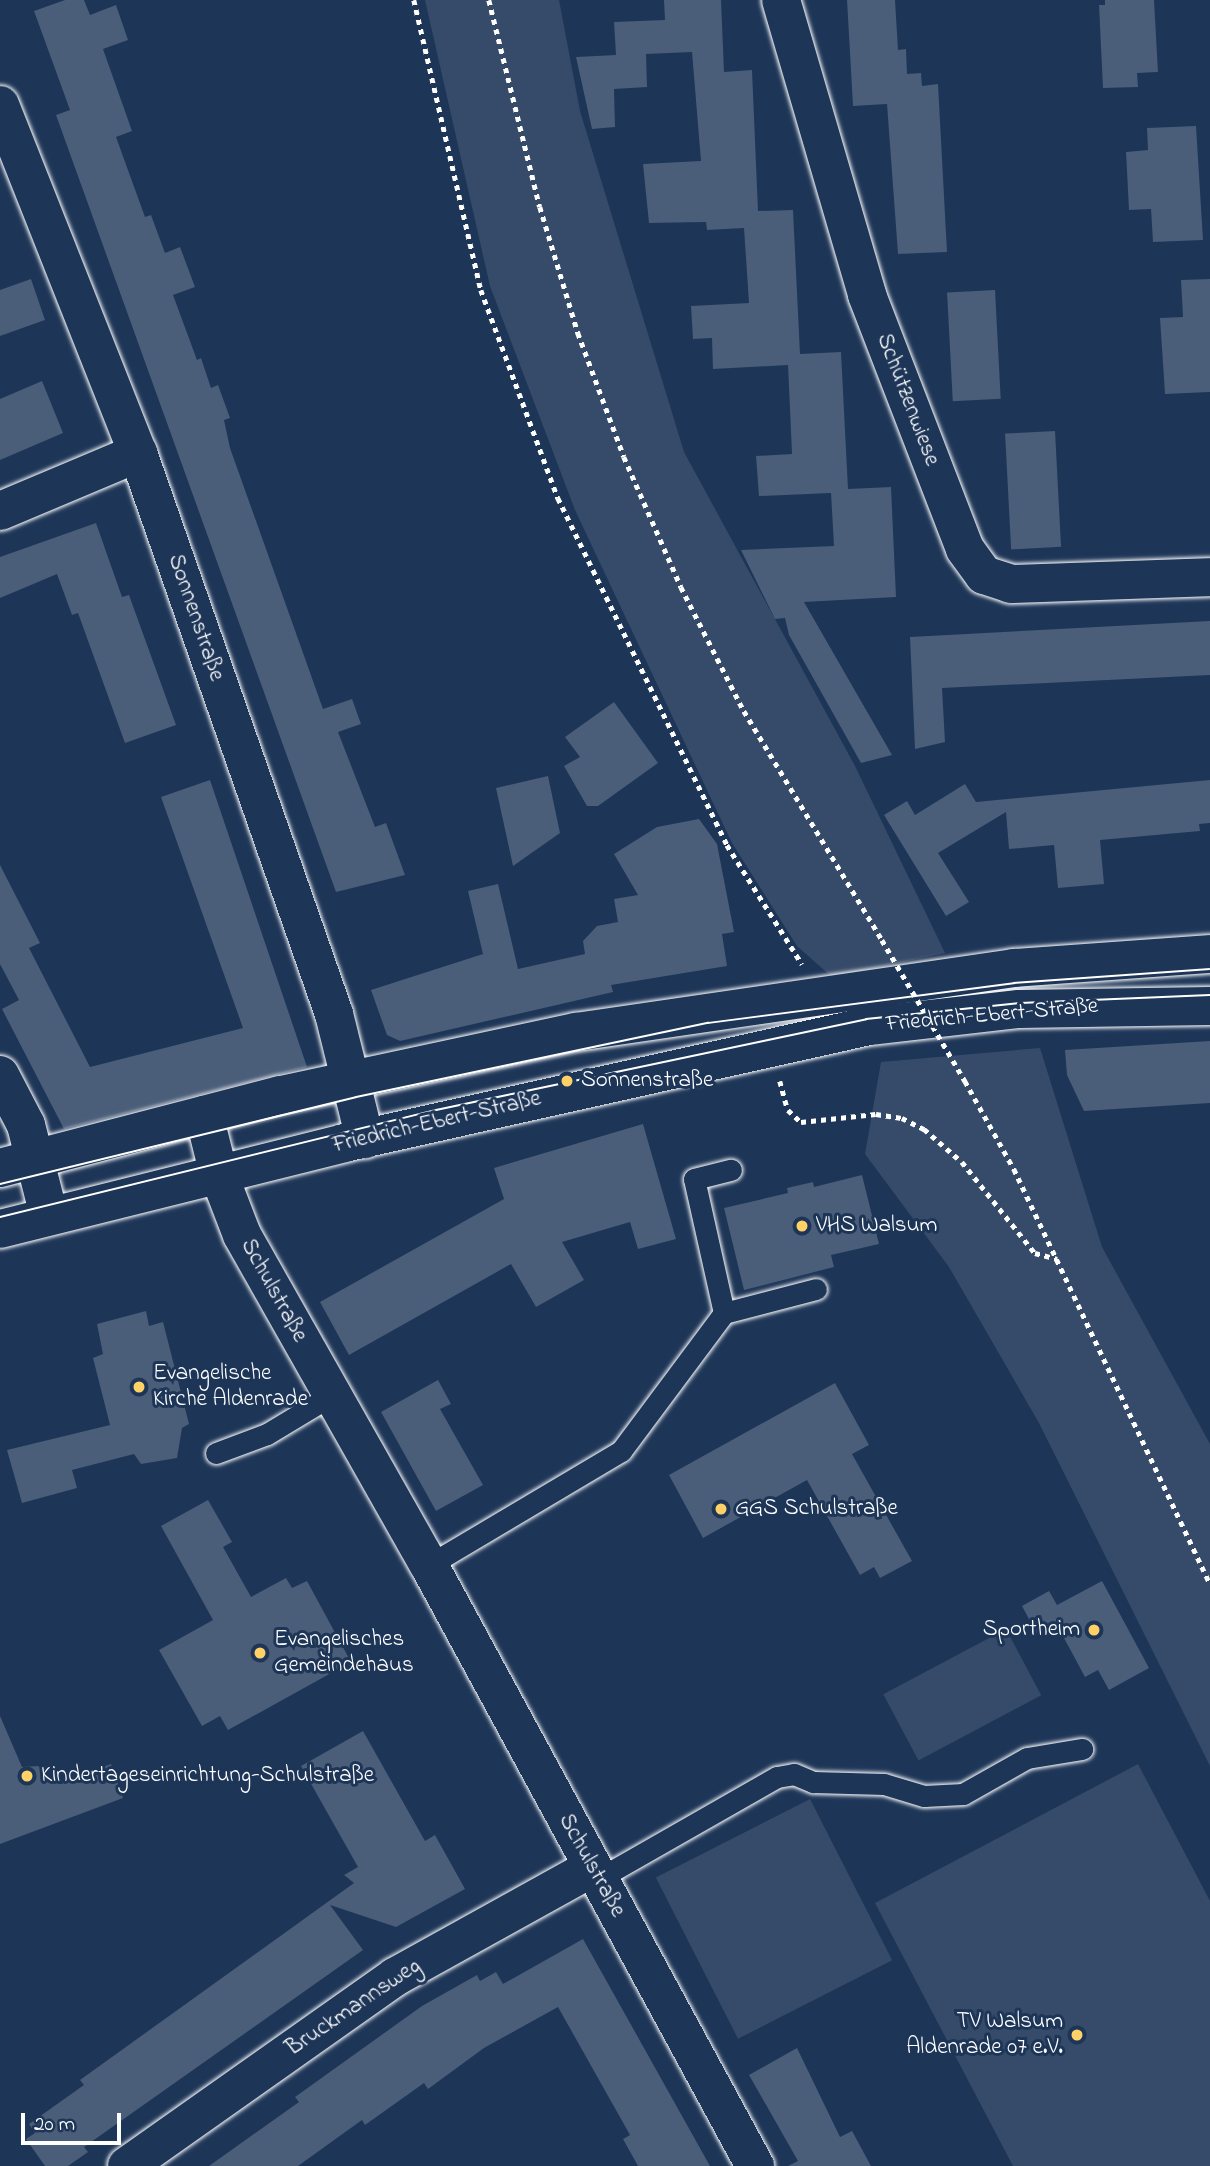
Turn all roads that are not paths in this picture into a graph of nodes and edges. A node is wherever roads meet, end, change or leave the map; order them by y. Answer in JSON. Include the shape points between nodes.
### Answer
{"nodes":[{"id":1,"x":781,"y":0,"type":"edge"},
{"id":2,"x":0,"y":106,"type":"edge"},
{"id":3,"x":138,"y":453,"type":"junction"},
{"id":4,"x":0,"y":511,"type":"edge"},
{"id":5,"x":1210,"y":577,"type":"edge"},
{"id":6,"x":1210,"y":954,"type":"edge"},
{"id":7,"x":1210,"y":1006,"type":"edge"},
{"id":8,"x":0,"y":1075,"type":"edge"},
{"id":9,"x":351,"y":1079,"type":"junction"},
{"id":10,"x":204,"y":1115,"type":"junction"},
{"id":11,"x":365,"y":1139,"type":"junction"},
{"id":12,"x":17,"y":1163,"type":"edge"},
{"id":13,"x":731,"y":1170,"type":"dead end"},
{"id":14,"x":219,"y":1175,"type":"junction"},
{"id":15,"x":49,"y":1216,"type":"junction"},
{"id":16,"x":0,"y":1228,"type":"edge"},
{"id":17,"x":816,"y":1289,"type":"dead end"},
{"id":18,"x":724,"y":1312,"type":"junction"},
{"id":19,"x":332,"y":1395,"type":"junction"},
{"id":20,"x":216,"y":1453,"type":"dead end"},
{"id":21,"x":429,"y":1565,"type":"junction"},
{"id":22,"x":1082,"y":1749,"type":"dead end"},
{"id":23,"x":595,"y":1874,"type":"junction"},
{"id":24,"x":127,"y":2166,"type":"edge"},
{"id":25,"x":755,"y":2166,"type":"edge"}],
"edges":[{"from":1,"to":5,"type":"street","name":"Schützenwiese","via":[[867,295],[964,549],[984,575],[1011,584]]},
{"from":2,"to":3,"type":"street","name":"Sonnenstraße"},
{"from":3,"to":4,"type":"street"},
{"from":3,"to":9,"type":"street","name":"Sonnenstraße","via":[[334,1014]]},
{"from":6,"to":9,"type":"street","name":"Friedrich-Ebert-Straße","via":[[1014,968],[829,992],[576,1032]]},
{"from":7,"to":11,"type":"street","name":"Friedrich-Ebert-Straße","via":[[1019,1009],[869,1026]]},
{"from":8,"to":12,"type":"street","via":[[26,1125]]},
{"from":9,"to":10,"type":"street","name":"Friedrich-Ebert-Straße"},
{"from":9,"to":11,"type":"street","name":"Sonnenstraße"},
{"from":10,"to":12,"type":"street","name":"Friedrich-Ebert-Straße"},
{"from":10,"to":14,"type":"street","name":"Schulstraße"},
{"from":11,"to":14,"type":"street","name":"Friedrich-Ebert-Straße"},
{"from":12,"to":15,"type":"street"},
{"from":13,"to":18,"type":"lane","via":[[694,1179]]},
{"from":14,"to":15,"type":"street","name":"Friedrich-Ebert-Straße"},
{"from":14,"to":19,"type":"street","name":"Schulstraße","via":[[242,1235]]},
{"from":15,"to":16,"type":"street","name":"Friedrich-Ebert-Straße"},
{"from":17,"to":18,"type":"lane"},
{"from":18,"to":21,"type":"lane","via":[[621,1451]]},
{"from":19,"to":20,"type":"lane","via":[[267,1434]]},
{"from":19,"to":21,"type":"street","name":"Schulstraße"},
{"from":21,"to":23,"type":"street","name":"Schulstraße"},
{"from":22,"to":23,"type":"lane","via":[[1027,1758],[963,1794],[924,1796],[884,1784],[813,1782],[794,1774],[777,1777]]},
{"from":23,"to":24,"type":"street","name":"Bruckmannsweg","via":[[395,1977]]},
{"from":23,"to":25,"type":"street","name":"Schulstraße"}]}
